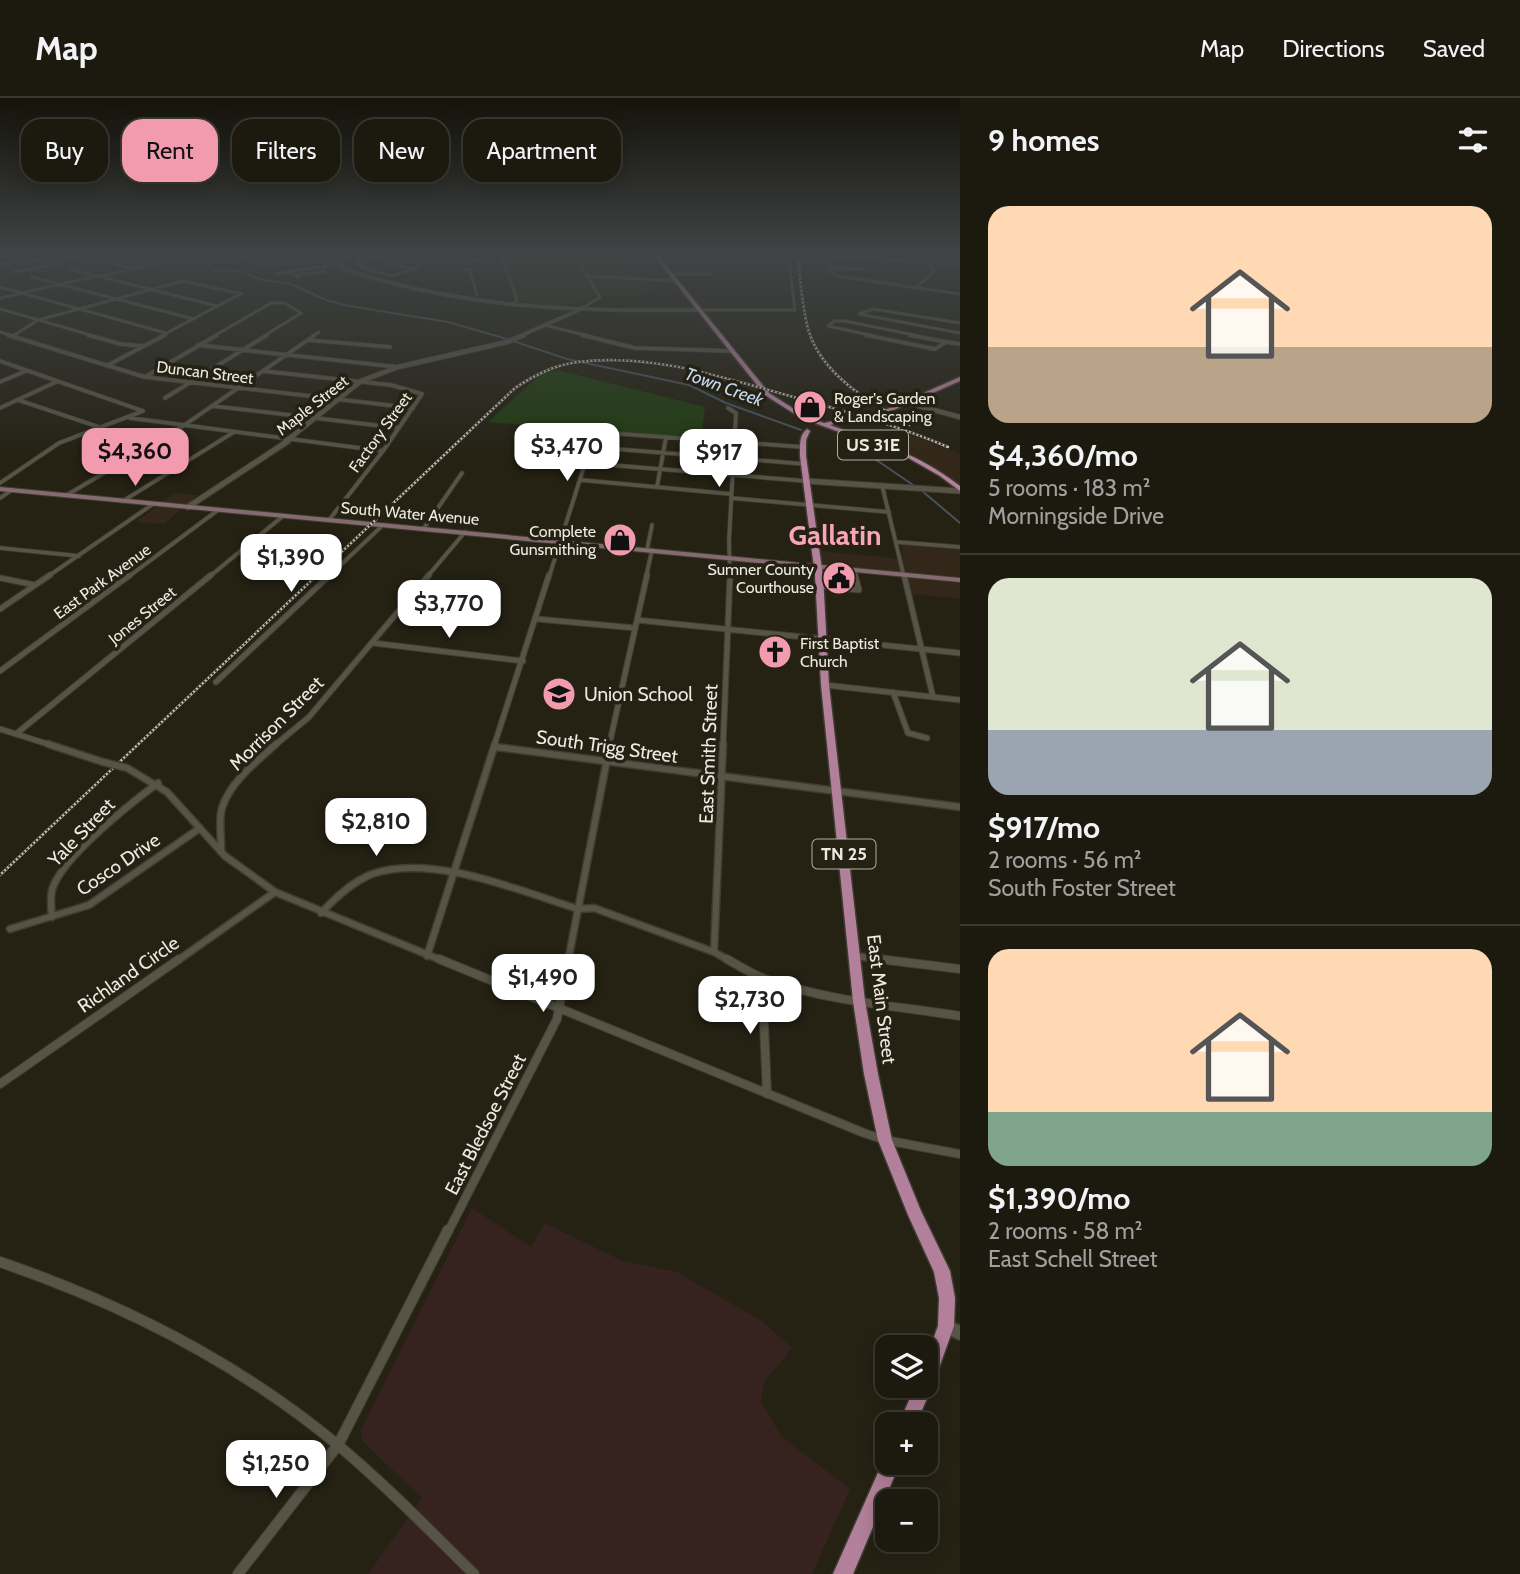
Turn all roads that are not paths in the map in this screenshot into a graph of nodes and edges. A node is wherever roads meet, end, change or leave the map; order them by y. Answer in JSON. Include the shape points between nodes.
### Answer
{"nodes":[{"id":1,"x":37,"y":321,"type":"edge"},
{"id":2,"x":41,"y":321,"type":"edge"},
{"id":3,"x":122,"y":321,"type":"edge"},
{"id":4,"x":190,"y":321,"type":"edge"},
{"id":5,"x":240,"y":321,"type":"edge"},
{"id":6,"x":288,"y":321,"type":"edge"},
{"id":7,"x":558,"y":321,"type":"edge"},
{"id":8,"x":707,"y":321,"type":"edge"},
{"id":9,"x":888,"y":321,"type":"edge"},
{"id":10,"x":548,"y":326,"type":"junction"},
{"id":11,"x":0,"y":332,"type":"edge"},
{"id":12,"x":319,"y":332,"type":"dead end"},
{"id":13,"x":166,"y":333,"type":"junction"},
{"id":14,"x":960,"y":333,"type":"edge"},
{"id":15,"x":13,"y":336,"type":"junction"},
{"id":16,"x":307,"y":340,"type":"junction"},
{"id":17,"x":946,"y":342,"type":"junction"},
{"id":18,"x":960,"y":344,"type":"edge"},
{"id":19,"x":198,"y":345,"type":"junction"},
{"id":20,"x":143,"y":346,"type":"junction"},
{"id":21,"x":390,"y":347,"type":"dead end"},
{"id":22,"x":242,"y":350,"type":"junction"},
{"id":23,"x":731,"y":351,"type":"junction"},
{"id":24,"x":286,"y":355,"type":"junction"},
{"id":25,"x":0,"y":361,"type":"edge"},
{"id":26,"x":107,"y":366,"type":"junction"},
{"id":27,"x":398,"y":367,"type":"junction"},
{"id":28,"x":26,"y":371,"type":"junction"},
{"id":29,"x":263,"y":371,"type":"junction"},
{"id":30,"x":145,"y":377,"type":"junction"},
{"id":31,"x":958,"y":381,"type":"edge"},
{"id":32,"x":0,"y":382,"type":"edge"},
{"id":33,"x":56,"y":382,"type":"junction"},
{"id":34,"x":190,"y":382,"type":"junction"},
{"id":35,"x":361,"y":382,"type":"junction"},
{"id":36,"x":238,"y":388,"type":"junction"},
{"id":37,"x":165,"y":398,"type":"dead end"},
{"id":38,"x":339,"y":399,"type":"junction"},
{"id":39,"x":18,"y":400,"type":"junction"},
{"id":40,"x":908,"y":403,"type":"junction"},
{"id":41,"x":213,"y":406,"type":"junction"},
{"id":42,"x":0,"y":408,"type":"edge"},
{"id":43,"x":413,"y":408,"type":"junction"},
{"id":44,"x":728,"y":408,"type":"dead end"},
{"id":45,"x":960,"y":417,"type":"edge"},
{"id":46,"x":130,"y":418,"type":"junction"},
{"id":47,"x":316,"y":418,"type":"junction"},
{"id":48,"x":804,"y":418,"type":"junction"},
{"id":49,"x":822,"y":425,"type":"junction"},
{"id":50,"x":183,"y":426,"type":"junction"},
{"id":51,"x":100,"y":428,"type":"junction"},
{"id":52,"x":399,"y":428,"type":"junction"},
{"id":53,"x":807,"y":431,"type":"junction"},
{"id":54,"x":234,"y":432,"type":"junction"},
{"id":55,"x":666,"y":437,"type":"junction"},
{"id":56,"x":290,"y":439,"type":"junction"},
{"id":57,"x":733,"y":442,"type":"junction"},
{"id":58,"x":590,"y":447,"type":"junction"},
{"id":59,"x":803,"y":447,"type":"junction"},
{"id":60,"x":383,"y":452,"type":"junction"},
{"id":61,"x":663,"y":453,"type":"junction"},
{"id":62,"x":899,"y":454,"type":"junction"},
{"id":63,"x":733,"y":458,"type":"junction"},
{"id":64,"x":585,"y":463,"type":"junction"},
{"id":65,"x":805,"y":464,"type":"junction"},
{"id":66,"x":659,"y":469,"type":"junction"},
{"id":67,"x":461,"y":473,"type":"dead end"},
{"id":68,"x":732,"y":475,"type":"junction"},
{"id":69,"x":581,"y":480,"type":"junction"},
{"id":70,"x":806,"y":481,"type":"junction"},
{"id":71,"x":0,"y":483,"type":"edge"},
{"id":72,"x":882,"y":485,"type":"junction"},
{"id":73,"x":657,"y":487,"type":"junction"},
{"id":74,"x":0,"y":489,"type":"edge"},
{"id":75,"x":12,"y":490,"type":"junction"},
{"id":76,"x":951,"y":490,"type":"junction"},
{"id":77,"x":960,"y":490,"type":"edge"},
{"id":78,"x":68,"y":495,"type":"junction"},
{"id":79,"x":731,"y":496,"type":"junction"},
{"id":80,"x":0,"y":498,"type":"edge"},
{"id":81,"x":960,"y":498,"type":"edge"},
{"id":82,"x":122,"y":501,"type":"junction"},
{"id":83,"x":153,"y":503,"type":"junction"},
{"id":84,"x":809,"y":505,"type":"junction"},
{"id":85,"x":188,"y":507,"type":"junction"},
{"id":86,"x":218,"y":510,"type":"junction"},
{"id":87,"x":889,"y":512,"type":"junction"},
{"id":88,"x":283,"y":516,"type":"junction"},
{"id":89,"x":329,"y":520,"type":"junction"},
{"id":90,"x":383,"y":525,"type":"junction"},
{"id":91,"x":652,"y":525,"type":"dead end"},
{"id":92,"x":424,"y":528,"type":"junction"},
{"id":93,"x":465,"y":532,"type":"junction"},
{"id":94,"x":562,"y":542,"type":"junction"},
{"id":95,"x":896,"y":542,"type":"junction"},
{"id":96,"x":0,"y":548,"type":"edge"},
{"id":97,"x":960,"y":548,"type":"edge"},
{"id":98,"x":650,"y":550,"type":"junction"},
{"id":99,"x":79,"y":556,"type":"junction"},
{"id":100,"x":731,"y":558,"type":"junction"},
{"id":101,"x":817,"y":566,"type":"junction"},
{"id":102,"x":854,"y":570,"type":"junction"},
{"id":103,"x":903,"y":574,"type":"junction"},
{"id":104,"x":0,"y":578,"type":"edge"},
{"id":105,"x":960,"y":580,"type":"edge"},
{"id":106,"x":35,"y":585,"type":"junction"},
{"id":107,"x":820,"y":586,"type":"junction"},
{"id":108,"x":0,"y":609,"type":"edge"},
{"id":109,"x":537,"y":619,"type":"junction"},
{"id":110,"x":636,"y":624,"type":"junction"},
{"id":111,"x":728,"y":630,"type":"junction"},
{"id":112,"x":822,"y":640,"type":"junction"},
{"id":113,"x":373,"y":643,"type":"junction"},
{"id":114,"x":920,"y":649,"type":"junction"},
{"id":115,"x":960,"y":653,"type":"edge"},
{"id":116,"x":523,"y":661,"type":"junction"},
{"id":117,"x":0,"y":671,"type":"edge"},
{"id":118,"x":216,"y":682,"type":"dead end"},
{"id":119,"x":825,"y":685,"type":"junction"},
{"id":120,"x":892,"y":692,"type":"junction"},
{"id":121,"x":933,"y":697,"type":"junction"},
{"id":122,"x":960,"y":700,"type":"edge"},
{"id":123,"x":0,"y":729,"type":"edge"},
{"id":124,"x":16,"y":734,"type":"junction"},
{"id":125,"x":926,"y":738,"type":"dead end"},
{"id":126,"x":496,"y":747,"type":"junction"},
{"id":127,"x":606,"y":762,"type":"junction"},
{"id":128,"x":723,"y":777,"type":"junction"},
{"id":129,"x":158,"y":783,"type":"junction"},
{"id":130,"x":838,"y":793,"type":"junction"},
{"id":131,"x":960,"y":808,"type":"edge"},
{"id":132,"x":200,"y":828,"type":"junction"},
{"id":133,"x":222,"y":852,"type":"junction"},
{"id":134,"x":455,"y":873,"type":"junction"},
{"id":135,"x":275,"y":892,"type":"junction"},
{"id":136,"x":578,"y":909,"type":"junction"},
{"id":137,"x":321,"y":913,"type":"junction"},
{"id":138,"x":52,"y":917,"type":"junction"},
{"id":139,"x":10,"y":929,"type":"dead end"},
{"id":140,"x":714,"y":953,"type":"junction"},
{"id":141,"x":427,"y":956,"type":"junction"},
{"id":142,"x":855,"y":956,"type":"junction"},
{"id":143,"x":960,"y":969,"type":"edge"},
{"id":144,"x":762,"y":978,"type":"junction"},
{"id":145,"x":859,"y":1000,"type":"junction"},
{"id":146,"x":559,"y":1009,"type":"junction"},
{"id":147,"x":960,"y":1016,"type":"edge"},
{"id":148,"x":0,"y":1084,"type":"edge"},
{"id":149,"x":767,"y":1094,"type":"junction"},
{"id":150,"x":885,"y":1140,"type":"junction"},
{"id":151,"x":960,"y":1154,"type":"edge"},
{"id":152,"x":0,"y":1262,"type":"edge"},
{"id":153,"x":953,"y":1330,"type":"edge"},
{"id":154,"x":938,"y":1359,"type":"edge"},
{"id":155,"x":338,"y":1445,"type":"junction"},
{"id":156,"x":886,"y":1475,"type":"edge"},
{"id":157,"x":238,"y":1574,"type":"edge"},
{"id":158,"x":474,"y":1574,"type":"edge"},
{"id":159,"x":842,"y":1574,"type":"edge"}],
"edges":[{"from":1,"to":15,"type":"street"},
{"from":2,"to":20,"type":"street"},
{"from":3,"to":13,"type":"street"},
{"from":4,"to":13,"type":"street"},
{"from":5,"to":19,"type":"street"},
{"from":6,"to":22,"type":"street"},
{"from":7,"to":10,"type":"street","name":"Maple Street"},
{"from":8,"to":23,"type":"main road","number":"US 31E"},
{"from":9,"to":14,"type":"street"},
{"from":10,"to":23,"type":"street","via":[[635,348]]},
{"from":10,"to":27,"type":"street","name":"Maple Street","via":[[498,345]]},
{"from":11,"to":15,"type":"street","name":"Duncan Street"},
{"from":12,"to":16,"type":"street"},
{"from":13,"to":20,"type":"street"},
{"from":15,"to":26,"type":"street","name":"Duncan Street"},
{"from":16,"to":21,"type":"street"},
{"from":16,"to":24,"type":"street"},
{"from":17,"to":17,"type":"street","via":[[845,321],[828,326],[934,349]]},
{"from":17,"to":18,"type":"street"},
{"from":19,"to":22,"type":"street"},
{"from":19,"to":30,"type":"street"},
{"from":20,"to":26,"type":"street"},
{"from":22,"to":24,"type":"street"},
{"from":22,"to":34,"type":"street"},
{"from":23,"to":48,"type":"main road","number":"US 31E","via":[[767,394]]},
{"from":24,"to":27,"type":"street"},
{"from":24,"to":29,"type":"street"},
{"from":25,"to":28,"type":"street"},
{"from":26,"to":30,"type":"street","name":"Duncan Street"},
{"from":27,"to":35,"type":"street","name":"Maple Street"},
{"from":28,"to":32,"type":"street"},
{"from":28,"to":33,"type":"street"},
{"from":29,"to":35,"type":"street"},
{"from":29,"to":36,"type":"street"},
{"from":30,"to":34,"type":"street","name":"Duncan Street"},
{"from":31,"to":40,"type":"main road"},
{"from":33,"to":39,"type":"street"},
{"from":33,"to":46,"type":"street","via":[[143,411]]},
{"from":34,"to":36,"type":"street","name":"Duncan Street"},
{"from":34,"to":37,"type":"street"},
{"from":35,"to":38,"type":"street","name":"Maple Street"},
{"from":35,"to":43,"type":"street","name":"Factory Street","via":[[420,392],[423,396]]},
{"from":36,"to":38,"type":"street","name":"Duncan Street"},
{"from":36,"to":41,"type":"street"},
{"from":38,"to":43,"type":"street","name":"Duncan Street"},
{"from":38,"to":47,"type":"street","name":"Maple Street"},
{"from":39,"to":42,"type":"street"},
{"from":39,"to":51,"type":"street"},
{"from":40,"to":45,"type":"street"},
{"from":40,"to":49,"type":"main road"},
{"from":41,"to":47,"type":"street"},
{"from":41,"to":50,"type":"street"},
{"from":43,"to":52,"type":"street","name":"Factory Street"},
{"from":44,"to":57,"type":"street","name":"East Smith Street","via":[[736,413]]},
{"from":46,"to":50,"type":"street"},
{"from":46,"to":51,"type":"street"},
{"from":47,"to":52,"type":"street"},
{"from":47,"to":56,"type":"street","name":"Maple Street"},
{"from":48,"to":49,"type":"main road","number":"US 31E"},
{"from":48,"to":53,"type":"main road"},
{"from":49,"to":53,"type":"main road"},
{"from":49,"to":62,"type":"main road","number":"US 31E"},
{"from":50,"to":54,"type":"street"},
{"from":50,"to":78,"type":"street"},
{"from":51,"to":71,"type":"street","via":[[59,443]]},
{"from":52,"to":60,"type":"street","name":"Factory Street"},
{"from":53,"to":59,"type":"main road","number":"TN 25"},
{"from":54,"to":56,"type":"street"},
{"from":54,"to":82,"type":"street"},
{"from":55,"to":57,"type":"street"},
{"from":55,"to":58,"type":"street","via":[[595,432]]},
{"from":55,"to":61,"type":"street"},
{"from":56,"to":60,"type":"street"},
{"from":56,"to":85,"type":"street","name":"Maple Street"},
{"from":57,"to":59,"type":"street"},
{"from":57,"to":63,"type":"street","name":"East Smith Street"},
{"from":58,"to":61,"type":"street"},
{"from":58,"to":64,"type":"street"},
{"from":59,"to":65,"type":"main road","number":"TN 25"},
{"from":60,"to":89,"type":"street","name":"Factory Street"},
{"from":61,"to":63,"type":"street"},
{"from":61,"to":66,"type":"street"},
{"from":62,"to":76,"type":"main road","number":"US 31E"},
{"from":62,"to":77,"type":"main road","number":"US 31E","via":[[942,475]]},
{"from":63,"to":65,"type":"street"},
{"from":63,"to":68,"type":"street","name":"East Smith Street"},
{"from":64,"to":66,"type":"street"},
{"from":64,"to":69,"type":"street"},
{"from":65,"to":70,"type":"main road","number":"TN 25"},
{"from":66,"to":68,"type":"street"},
{"from":66,"to":73,"type":"street"},
{"from":67,"to":92,"type":"street"},
{"from":68,"to":70,"type":"street"},
{"from":68,"to":79,"type":"street","name":"East Smith Street"},
{"from":69,"to":73,"type":"street"},
{"from":69,"to":94,"type":"street"},
{"from":70,"to":72,"type":"street"},
{"from":70,"to":84,"type":"main road","number":"TN 25"},
{"from":72,"to":76,"type":"street"},
{"from":72,"to":87,"type":"street"},
{"from":73,"to":79,"type":"street"},
{"from":74,"to":75,"type":"main road","name":"South Water Avenue"},
{"from":75,"to":78,"type":"main road","name":"South Water Avenue"},
{"from":75,"to":80,"type":"street"},
{"from":76,"to":77,"type":"street"},
{"from":76,"to":81,"type":"main road","number":"US 31E"},
{"from":78,"to":82,"type":"main road","name":"South Water Avenue"},
{"from":79,"to":84,"type":"street"},
{"from":79,"to":100,"type":"street","name":"East Smith Street"},
{"from":82,"to":83,"type":"main road","name":"South Water Avenue"},
{"from":83,"to":85,"type":"main road","name":"South Water Avenue"},
{"from":83,"to":99,"type":"street"},
{"from":84,"to":87,"type":"street"},
{"from":84,"to":101,"type":"main road","number":"TN 25"},
{"from":85,"to":86,"type":"main road","name":"South Water Avenue"},
{"from":86,"to":88,"type":"main road","name":"South Water Avenue"},
{"from":86,"to":117,"type":"street","name":"East Park Avenue"},
{"from":87,"to":95,"type":"street"},
{"from":88,"to":89,"type":"main road","name":"South Water Avenue"},
{"from":88,"to":124,"type":"street","name":"Jones Street"},
{"from":89,"to":90,"type":"main road","name":"South Water Avenue"},
{"from":90,"to":92,"type":"main road","name":"South Water Avenue"},
{"from":90,"to":118,"type":"street"},
{"from":91,"to":98,"type":"street","name":"East Bledsoe Street"},
{"from":92,"to":93,"type":"main road","name":"South Water Avenue"},
{"from":93,"to":94,"type":"main road","name":"South Water Avenue"},
{"from":93,"to":113,"type":"street","name":"Morrison Street"},
{"from":94,"to":98,"type":"main road","name":"South Water Avenue"},
{"from":94,"to":109,"type":"street"},
{"from":95,"to":97,"type":"street"},
{"from":95,"to":103,"type":"street"},
{"from":96,"to":99,"type":"street"},
{"from":98,"to":100,"type":"main road","name":"South Water Avenue"},
{"from":98,"to":110,"type":"street","name":"East Bledsoe Street"},
{"from":99,"to":106,"type":"street"},
{"from":100,"to":101,"type":"main road","name":"South Water Avenue"},
{"from":100,"to":111,"type":"street","name":"East Smith Street"},
{"from":101,"to":102,"type":"main road","name":"South Water Avenue"},
{"from":101,"to":107,"type":"main road","name":"East Main Street","number":"TN 25"},
{"from":102,"to":103,"type":"main road","name":"South Water Avenue"},
{"from":102,"to":107,"type":"street","via":[[859,590]]},
{"from":103,"to":105,"type":"main road","name":"South Water Avenue"},
{"from":103,"to":114,"type":"street"},
{"from":104,"to":106,"type":"street"},
{"from":106,"to":108,"type":"street"},
{"from":107,"to":112,"type":"main road","name":"East Main Street","number":"TN 25"},
{"from":109,"to":110,"type":"street"},
{"from":109,"to":116,"type":"street"},
{"from":110,"to":111,"type":"street"},
{"from":110,"to":127,"type":"street","name":"East Bledsoe Street"},
{"from":111,"to":112,"type":"street"},
{"from":111,"to":128,"type":"street","name":"East Smith Street"},
{"from":112,"to":114,"type":"street"},
{"from":112,"to":119,"type":"main road","name":"East Main Street","number":"TN 25"},
{"from":113,"to":116,"type":"street"},
{"from":113,"to":133,"type":"street","name":"Morrison Street","via":[[309,718],[232,791],[222,806]]},
{"from":114,"to":115,"type":"street"},
{"from":114,"to":121,"type":"street"},
{"from":116,"to":126,"type":"street"},
{"from":119,"to":120,"type":"street"},
{"from":119,"to":130,"type":"main road","name":"East Main Street","number":"TN 25"},
{"from":120,"to":121,"type":"street"},
{"from":120,"to":125,"type":"street","via":[[908,733]]},
{"from":121,"to":122,"type":"street"},
{"from":123,"to":124,"type":"street"},
{"from":124,"to":129,"type":"street","bridge":true,"via":[[127,768]]},
{"from":126,"to":127,"type":"street","name":"South Trigg Street"},
{"from":126,"to":134,"type":"street"},
{"from":127,"to":128,"type":"street","name":"South Trigg Street"},
{"from":127,"to":136,"type":"street","name":"East Bledsoe Street"},
{"from":128,"to":130,"type":"street","name":"South Trigg Street"},
{"from":128,"to":140,"type":"street","name":"East Smith Street"},
{"from":129,"to":132,"type":"street"},
{"from":129,"to":138,"type":"street","name":"Yale Street","via":[[129,804],[63,871],[51,892]]},
{"from":130,"to":131,"type":"street","name":"South Trigg Street"},
{"from":130,"to":142,"type":"main road","name":"East Main Street","number":"TN 25"},
{"from":132,"to":133,"type":"street"},
{"from":132,"to":138,"type":"street","name":"Cosco Drive","via":[[89,905]]},
{"from":133,"to":135,"type":"street"},
{"from":134,"to":136,"type":"street"},
{"from":134,"to":137,"type":"street","via":[[380,871],[342,890]]},
{"from":134,"to":141,"type":"street"},
{"from":135,"to":137,"type":"street"},
{"from":135,"to":148,"type":"street","name":"Richland Circle"},
{"from":136,"to":140,"type":"street","via":[[594,908]]},
{"from":136,"to":146,"type":"street","name":"East Bledsoe Street"},
{"from":137,"to":141,"type":"street"},
{"from":138,"to":139,"type":"street","name":"Cosco Drive"},
{"from":140,"to":144,"type":"street"},
{"from":141,"to":146,"type":"street"},
{"from":142,"to":143,"type":"street"},
{"from":142,"to":145,"type":"main road","name":"East Main Street","number":"TN 25"},
{"from":144,"to":145,"type":"street"},
{"from":144,"to":149,"type":"street"},
{"from":145,"to":147,"type":"street"},
{"from":145,"to":150,"type":"main road","name":"East Main Street","number":"TN 25"},
{"from":146,"to":149,"type":"street"},
{"from":146,"to":155,"type":"street","name":"East Bledsoe Street"},
{"from":149,"to":150,"type":"street"},
{"from":150,"to":151,"type":"street"},
{"from":150,"to":153,"type":"main road","name":"East Main Street","number":"TN 25","via":[[942,1271]]},
{"from":152,"to":155,"type":"street","via":[[78,1289],[189,1342]]},
{"from":153,"to":154,"type":"main road","number":"TN 25"},
{"from":155,"to":157,"type":"street"},
{"from":155,"to":158,"type":"street"},
{"from":156,"to":159,"type":"main road"}]}
